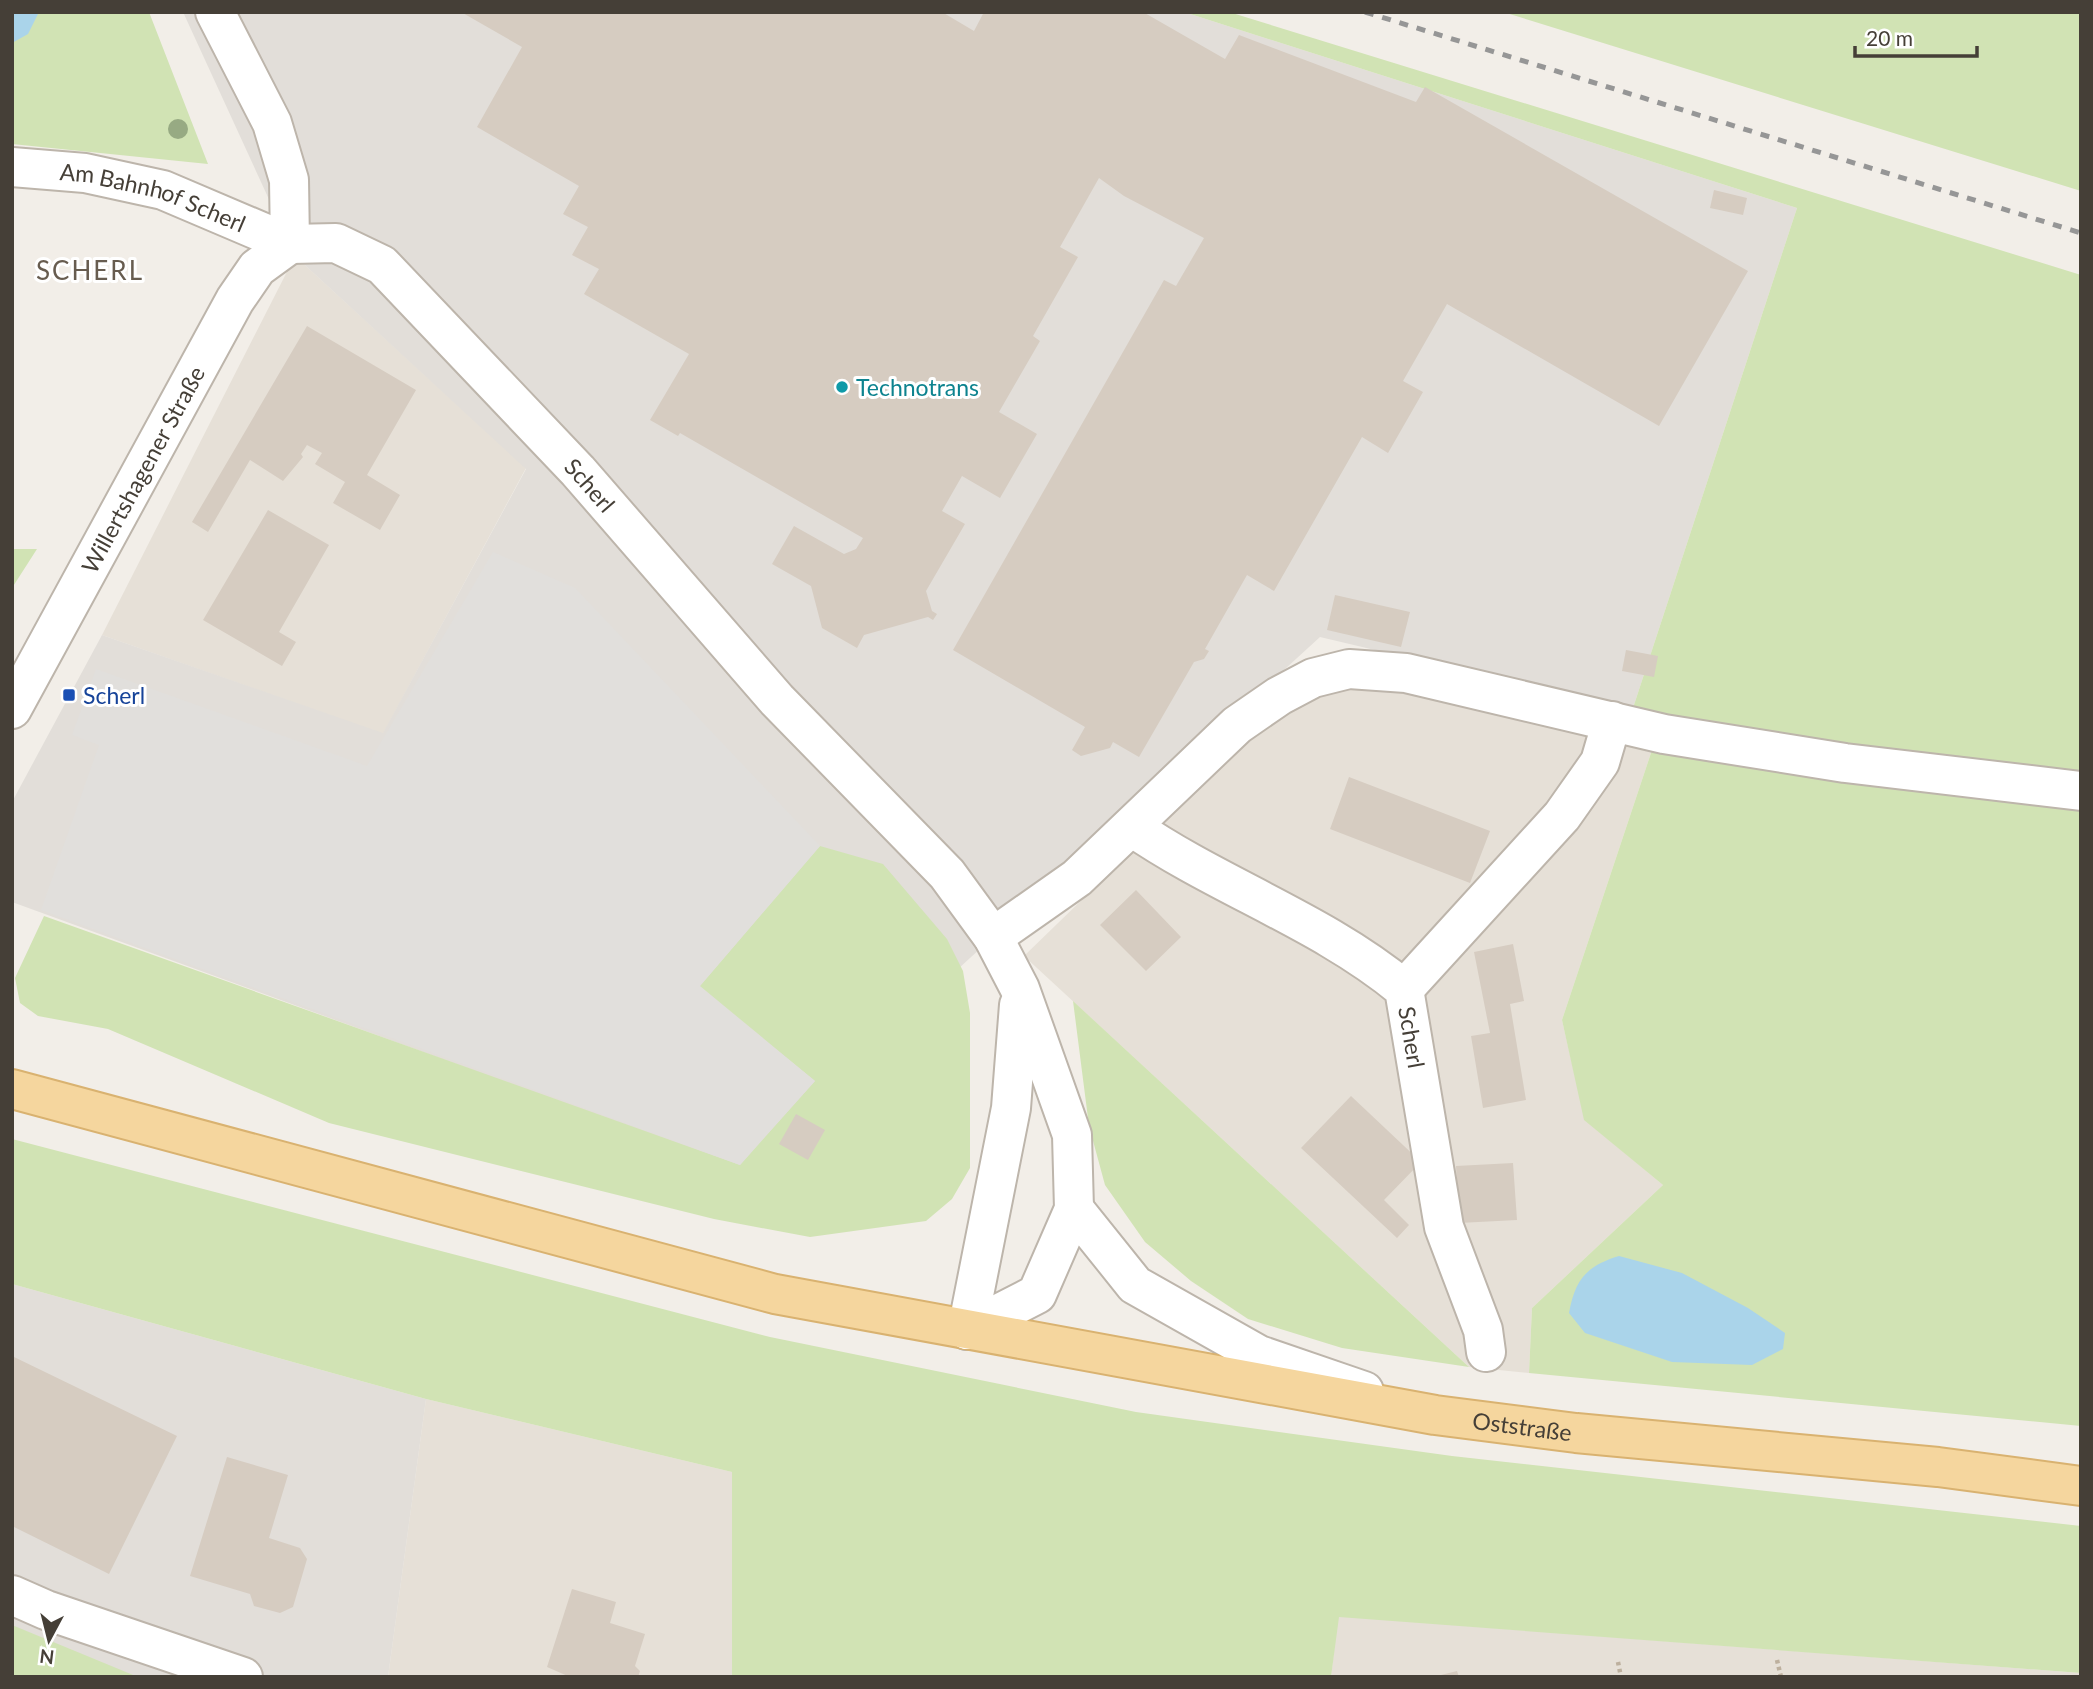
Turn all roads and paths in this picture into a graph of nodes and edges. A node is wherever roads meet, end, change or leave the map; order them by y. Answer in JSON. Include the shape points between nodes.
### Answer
{"nodes":[{"id":1,"x":215,"y":12,"type":"edge"},
{"id":2,"x":12,"y":167,"type":"edge"},
{"id":3,"x":290,"y":244,"type":"junction"},
{"id":4,"x":12,"y":709,"type":"edge"},
{"id":5,"x":1612,"y":721,"type":"junction"},
{"id":6,"x":2081,"y":791,"type":"edge"},
{"id":7,"x":1132,"y":827,"type":"junction"},
{"id":8,"x":993,"y":937,"type":"junction"},
{"id":9,"x":1020,"y":989,"type":"junction"},
{"id":10,"x":1404,"y":989,"type":"junction"},
{"id":11,"x":12,"y":1089,"type":"edge"},
{"id":12,"x":1074,"y":1209,"type":"junction"},
{"id":13,"x":967,"y":1330,"type":"junction"},
{"id":14,"x":1486,"y":1352,"type":"dead end"},
{"id":15,"x":1436,"y":1415,"type":"junction"},
{"id":16,"x":2081,"y":1486,"type":"edge"},
{"id":17,"x":12,"y":1595,"type":"edge"},
{"id":18,"x":1777,"y":1660,"type":"dead end"},
{"id":19,"x":1618,"y":1662,"type":"dead end"},
{"id":20,"x":243,"y":1677,"type":"edge"},
{"id":21,"x":1621,"y":1677,"type":"edge"},
{"id":22,"x":1781,"y":1677,"type":"edge"}],
"edges":[{"from":1,"to":3,"type":"street","via":[[272,123],[289,180]]},
{"from":2,"to":3,"type":"street","name":"Am Bahnhof Scherl","via":[[85,173],[163,190]]},
{"from":3,"to":4,"type":"street","name":"Willertshagener Straße","via":[[257,268],[236,300]]},
{"from":3,"to":8,"type":"street","name":"Scherl","via":[[337,243],[382,265],[578,471],[777,700],[947,874]]},
{"from":5,"to":6,"type":"street","via":[[1664,734],[1845,763]]},
{"from":5,"to":7,"type":"street","via":[[1406,673],[1349,669],[1313,678],[1237,725]]},
{"from":5,"to":10,"type":"street","via":[[1600,762],[1562,816]]},
{"from":7,"to":8,"type":"street","via":[[1077,878]]},
{"from":7,"to":10,"type":"street","name":"Scherl","via":[[1163,849],[1345,945]]},
{"from":8,"to":9,"type":"street","name":"Scherl"},
{"from":9,"to":12,"type":"street","name":"Scherl","via":[[1072,1135]]},
{"from":9,"to":13,"type":"street","via":[[1011,1108]]},
{"from":10,"to":14,"type":"street","name":"Scherl","via":[[1444,1227],[1483,1330]]},
{"from":11,"to":13,"type":"main road","name":"Oststraße","via":[[775,1294]]},
{"from":12,"to":13,"type":"street","name":"Scherl","via":[[1037,1294]]},
{"from":12,"to":15,"type":"street","via":[[1135,1285],[1259,1354]]},
{"from":13,"to":15,"type":"main road","name":"Oststraße"},
{"from":15,"to":16,"type":"main road","name":"Oststraße"},
{"from":17,"to":20,"type":"street","via":[[46,1611]]},
{"from":18,"to":22,"type":"path"},
{"from":19,"to":21,"type":"path"}]}
